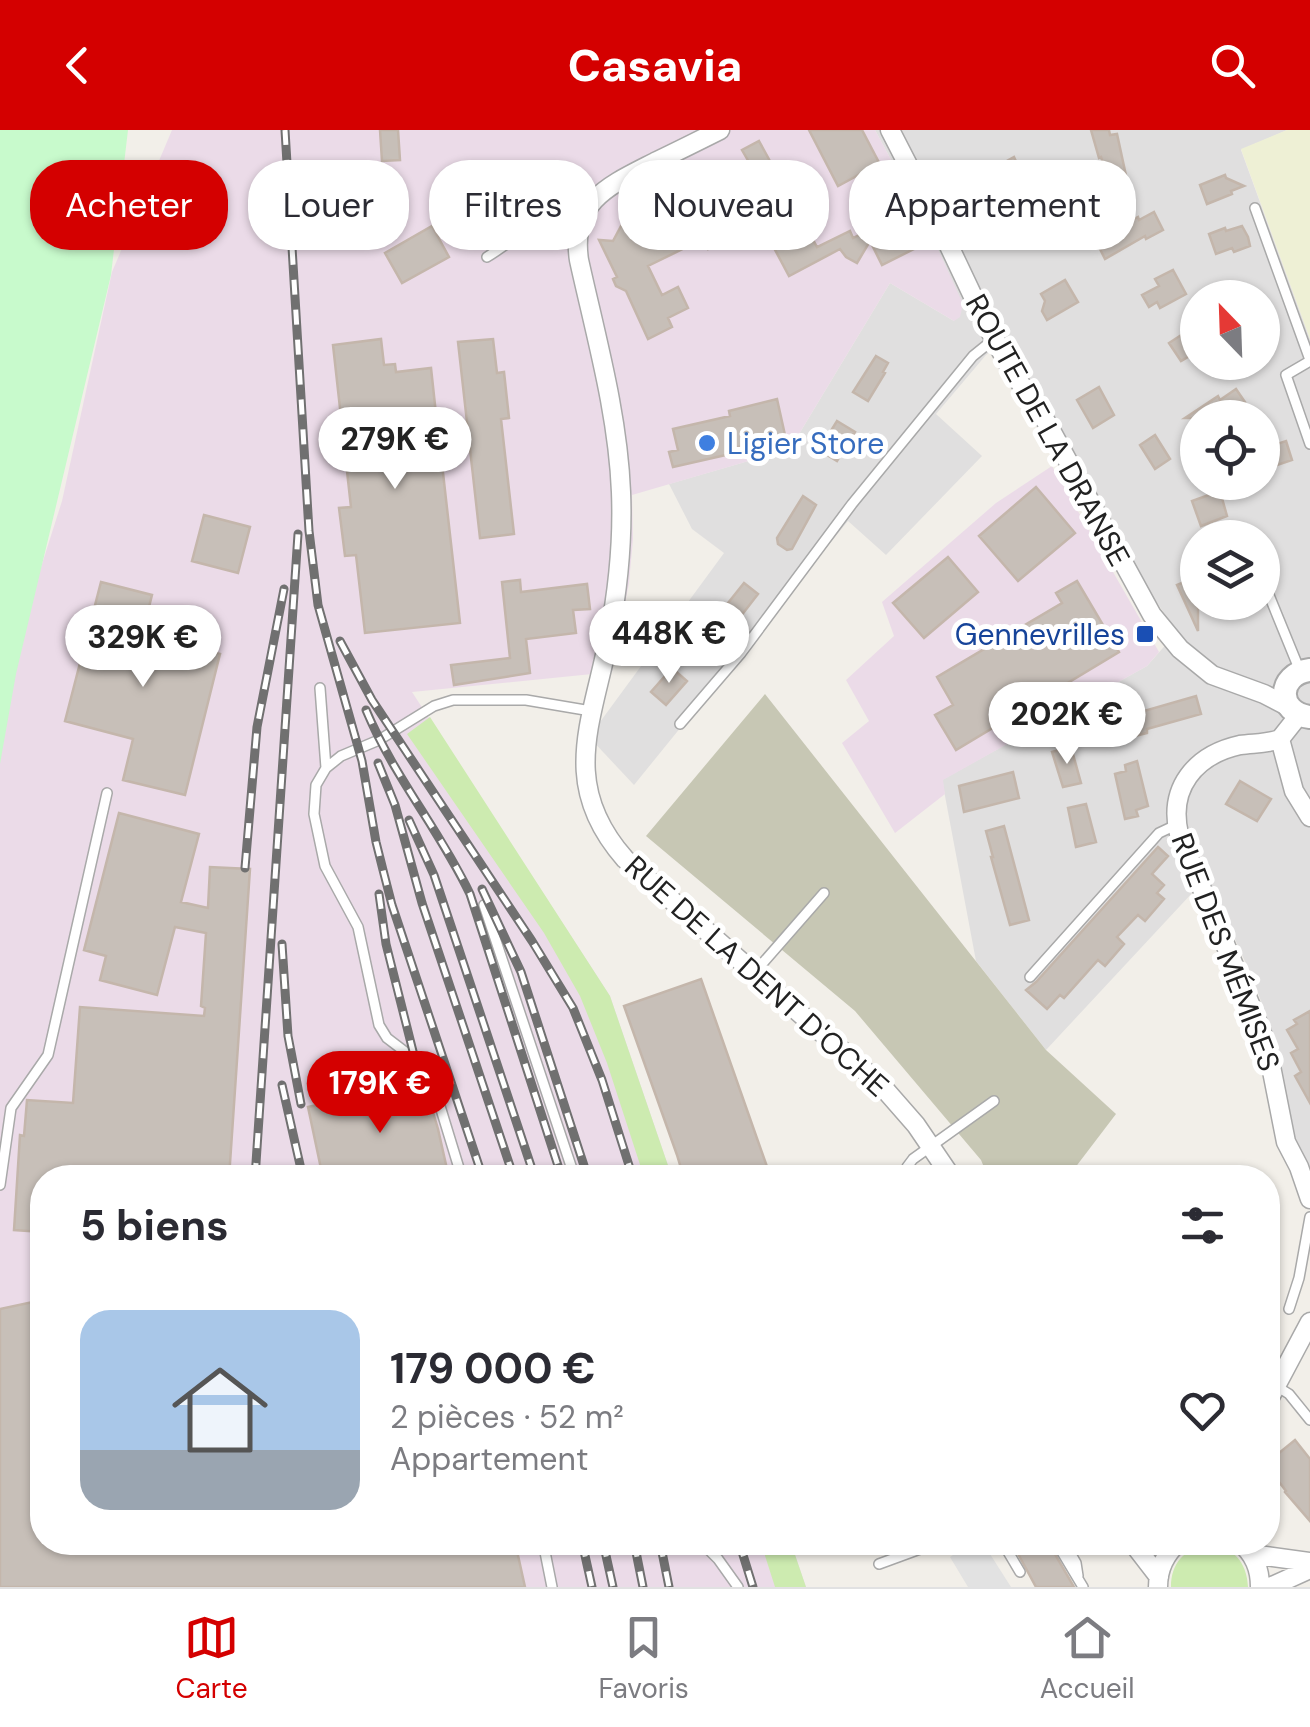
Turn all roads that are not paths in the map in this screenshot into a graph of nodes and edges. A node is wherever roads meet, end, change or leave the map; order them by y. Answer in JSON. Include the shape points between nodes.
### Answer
{"nodes":[{"id":1,"x":720,"y":130,"type":"edge"},
{"id":2,"x":890,"y":130,"type":"edge"},
{"id":3,"x":598,"y":196,"type":"edge"},
{"id":4,"x":1255,"y":208,"type":"dead end"},
{"id":5,"x":500,"y":250,"type":"edge"},
{"id":6,"x":577,"y":250,"type":"edge"},
{"id":7,"x":488,"y":258,"type":"dead end"},
{"id":8,"x":994,"y":339,"type":"junction"},
{"id":9,"x":1310,"y":361,"type":"edge"},
{"id":10,"x":1310,"y":444,"type":"edge"},
{"id":11,"x":1280,"y":620,"type":"edge"},
{"id":12,"x":1302,"y":672,"type":"edge"},
{"id":13,"x":320,"y":688,"type":"dead end"},
{"id":14,"x":1251,"y":688,"type":"junction"},
{"id":15,"x":591,"y":711,"type":"junction"},
{"id":16,"x":1299,"y":713,"type":"edge"},
{"id":17,"x":680,"y":724,"type":"dead end"},
{"id":18,"x":1280,"y":739,"type":"junction"},
{"id":19,"x":326,"y":768,"type":"junction"},
{"id":20,"x":107,"y":793,"type":"dead end"},
{"id":21,"x":1310,"y":817,"type":"edge"},
{"id":22,"x":1176,"y":825,"type":"junction"},
{"id":23,"x":824,"y":893,"type":"dead end"},
{"id":24,"x":484,"y":905,"type":"dead end"},
{"id":25,"x":755,"y":972,"type":"junction"},
{"id":26,"x":1030,"y":977,"type":"dead end"},
{"id":27,"x":994,"y":1100,"type":"dead end"},
{"id":28,"x":932,"y":1146,"type":"junction"},
{"id":29,"x":458,"y":1165,"type":"edge"},
{"id":30,"x":571,"y":1165,"type":"edge"},
{"id":31,"x":909,"y":1165,"type":"edge"},
{"id":32,"x":944,"y":1165,"type":"edge"},
{"id":33,"x":0,"y":1186,"type":"edge"},
{"id":34,"x":1310,"y":1199,"type":"edge"},
{"id":35,"x":1310,"y":1217,"type":"edge"},
{"id":36,"x":1289,"y":1309,"type":"dead end"},
{"id":37,"x":1310,"y":1322,"type":"edge"},
{"id":38,"x":1280,"y":1378,"type":"edge"},
{"id":39,"x":1280,"y":1388,"type":"edge"},
{"id":40,"x":1310,"y":1420,"type":"edge"},
{"id":41,"x":546,"y":1555,"type":"edge"},
{"id":42,"x":715,"y":1555,"type":"edge"},
{"id":43,"x":904,"y":1555,"type":"edge"},
{"id":44,"x":1010,"y":1555,"type":"edge"},
{"id":45,"x":1064,"y":1555,"type":"edge"},
{"id":46,"x":1072,"y":1555,"type":"edge"},
{"id":47,"x":1140,"y":1555,"type":"edge"},
{"id":48,"x":1167,"y":1555,"type":"edge"},
{"id":49,"x":1250,"y":1555,"type":"edge"},
{"id":50,"x":1271,"y":1555,"type":"edge"},
{"id":51,"x":880,"y":1564,"type":"dead end"},
{"id":52,"x":1310,"y":1566,"type":"edge"},
{"id":53,"x":1020,"y":1572,"type":"dead end"},
{"id":54,"x":1158,"y":1582,"type":"edge"},
{"id":55,"x":1080,"y":1583,"type":"edge"},
{"id":56,"x":552,"y":1587,"type":"edge"},
{"id":57,"x":738,"y":1587,"type":"edge"},
{"id":58,"x":1260,"y":1587,"type":"edge"},
{"id":59,"x":1270,"y":1587,"type":"edge"}],
"edges":[{"from":1,"to":3,"type":"street"},
{"from":2,"to":8,"type":"street","name":"ROUTE DE LA DRANSE"},
{"from":4,"to":9,"type":"lane"},
{"from":5,"to":7,"type":"lane"},
{"from":6,"to":15,"type":"street","name":"RUE DE LA DENT D'OCHE","via":[[609,395],[621,489],[613,616]]},
{"from":8,"to":14,"type":"street","name":"ROUTE DE LA DRANSE","via":[[1152,615],[1200,667]]},
{"from":8,"to":17,"type":"lane","via":[[900,445]]},
{"from":9,"to":10,"type":"lane","via":[[1286,375]]},
{"from":11,"to":12,"type":"lane"},
{"from":12,"to":14,"type":"street"},
{"from":12,"to":16,"type":"street","via":[[1285,691]]},
{"from":13,"to":19,"type":"lane"},
{"from":14,"to":16,"type":"street","name":"ROUTE DE LA DRANSE"},
{"from":15,"to":19,"type":"lane","via":[[526,700],[444,702]]},
{"from":15,"to":25,"type":"street","name":"RUE DE LA DENT D'OCHE","via":[[586,776],[606,834],[636,870]]},
{"from":16,"to":18,"type":"street"},
{"from":18,"to":21,"type":"street","via":[[1294,791]]},
{"from":18,"to":22,"type":"street","name":"RUE DES MÉMISES","via":[[1236,746],[1208,759],[1182,783]]},
{"from":19,"to":29,"type":"lane","via":[[313,805],[326,866],[358,927],[378,1025],[429,1070]]},
{"from":20,"to":33,"type":"lane","via":[[48,1056],[11,1108]]},
{"from":22,"to":26,"type":"lane","via":[[1158,833]]},
{"from":22,"to":34,"type":"street","name":"RUE DES MÉMISES","via":[[1261,1030],[1286,1142]]},
{"from":23,"to":25,"type":"lane"},
{"from":24,"to":30,"type":"lane"},
{"from":25,"to":28,"type":"street","name":"RUE DE LA DENT D'OCHE","via":[[888,1093]]},
{"from":27,"to":28,"type":"lane"},
{"from":28,"to":31,"type":"lane"},
{"from":28,"to":32,"type":"street","name":"RUE DE LA DENT D'OCHE"},
{"from":35,"to":36,"type":"lane"},
{"from":37,"to":38,"type":"street"},
{"from":39,"to":40,"type":"lane"},
{"from":41,"to":56,"type":"lane"},
{"from":42,"to":57,"type":"lane"},
{"from":43,"to":51,"type":"lane"},
{"from":44,"to":53,"type":"lane"},
{"from":45,"to":55,"type":"lane"},
{"from":46,"to":55,"type":"lane"},
{"from":47,"to":54,"type":"street"},
{"from":48,"to":54,"type":"street"},
{"from":49,"to":58,"type":"street"},
{"from":50,"to":52,"type":"street"},
{"from":52,"to":59,"type":"street"}]}
